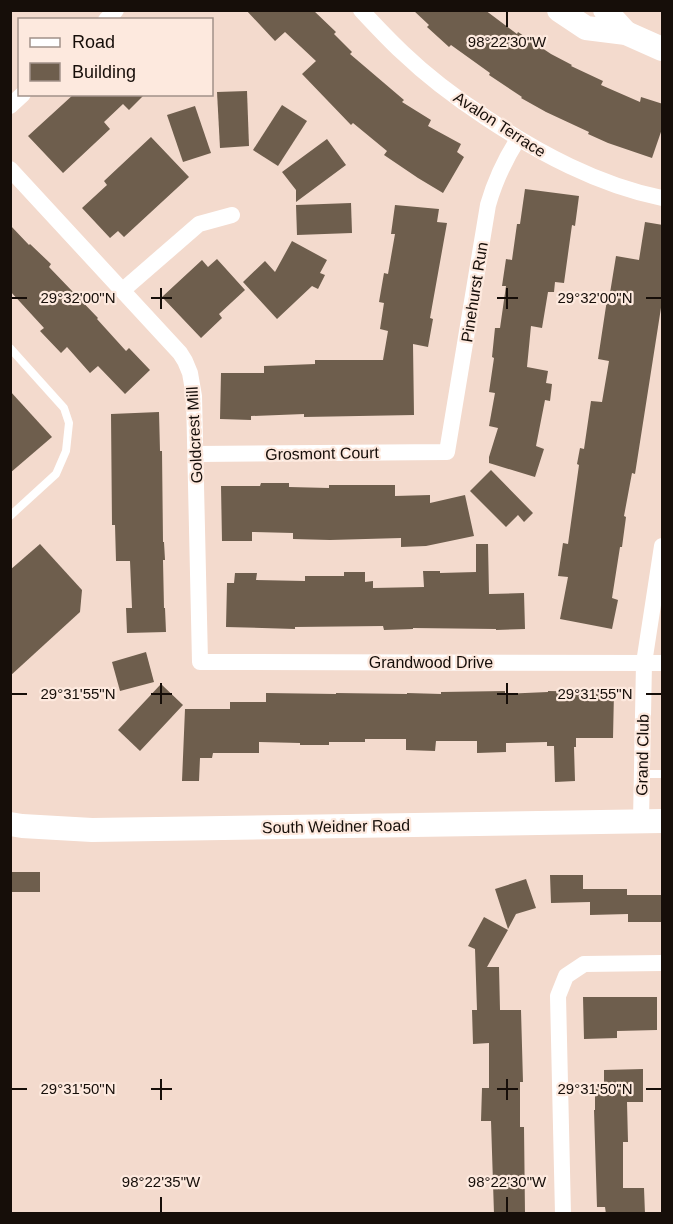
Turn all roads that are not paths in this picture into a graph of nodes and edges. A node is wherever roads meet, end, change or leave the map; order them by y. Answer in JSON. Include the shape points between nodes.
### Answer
{"nodes":[{"id":1,"x":361,"y":10,"type":"edge"},
{"id":2,"x":559,"y":10,"type":"edge"},
{"id":3,"x":605,"y":10,"type":"edge"},
{"id":4,"x":626,"y":33,"type":"junction"},
{"id":5,"x":663,"y":49,"type":"edge"},
{"id":6,"x":518,"y":139,"type":"junction"},
{"id":7,"x":10,"y":169,"type":"edge"},
{"id":8,"x":663,"y":198,"type":"edge"},
{"id":9,"x":232,"y":215,"type":"dead end"},
{"id":10,"x":123,"y":290,"type":"junction"},
{"id":11,"x":10,"y":348,"type":"edge"},
{"id":12,"x":447,"y":452,"type":"joint"},
{"id":13,"x":196,"y":454,"type":"junction"},
{"id":14,"x":10,"y":516,"type":"edge"},
{"id":15,"x":663,"y":546,"type":"edge"},
{"id":16,"x":200,"y":662,"type":"joint"},
{"id":17,"x":644,"y":663,"type":"junction"},
{"id":18,"x":663,"y":663,"type":"edge"},
{"id":19,"x":642,"y":774,"type":"junction"},
{"id":20,"x":663,"y":774,"type":"edge"},
{"id":21,"x":652,"y":821,"type":"edge"},
{"id":22,"x":10,"y":824,"type":"edge"},
{"id":23,"x":663,"y":963,"type":"edge"},
{"id":24,"x":563,"y":1214,"type":"edge"}],
"edges":[{"from":1,"to":6,"type":"street","name":"Avalon Terrace","via":[[435,81]]},
{"from":2,"to":4,"type":"main road","via":[[586,28]]},
{"from":3,"to":4,"type":"main road"},
{"from":4,"to":5,"type":"main road"},
{"from":6,"to":8,"type":"street","name":"Avalon Terrace","via":[[587,174]]},
{"from":6,"to":12,"type":"street","name":"Pinehurst Run","via":[[494,183],[488,204]]},
{"from":7,"to":10,"type":"street","name":"Goldcrest Mill"},
{"from":9,"to":10,"type":"street","via":[[198,224]]},
{"from":10,"to":13,"type":"street","name":"Goldcrest Mill","via":[[185,361],[194,396]]},
{"from":11,"to":14,"type":"lane","via":[[64,408],[69,423],[66,451],[56,474]]},
{"from":12,"to":13,"type":"street","name":"Grosmont Court"},
{"from":13,"to":16,"type":"street","name":"Goldcrest Mill"},
{"from":15,"to":17,"type":"street","name":"Grand Club"},
{"from":16,"to":17,"type":"street","name":"Grandwood Drive"},
{"from":17,"to":18,"type":"street","name":"Grandwood Drive"},
{"from":17,"to":19,"type":"street","name":"Grand Club"},
{"from":19,"to":20,"type":"lane"},
{"from":19,"to":21,"type":"street","name":"Grand Club"},
{"from":21,"to":22,"type":"main road","name":"South Weidner Road","via":[[92,830]]},
{"from":23,"to":24,"type":"street","via":[[584,964],[566,976],[558,996]]}]}
